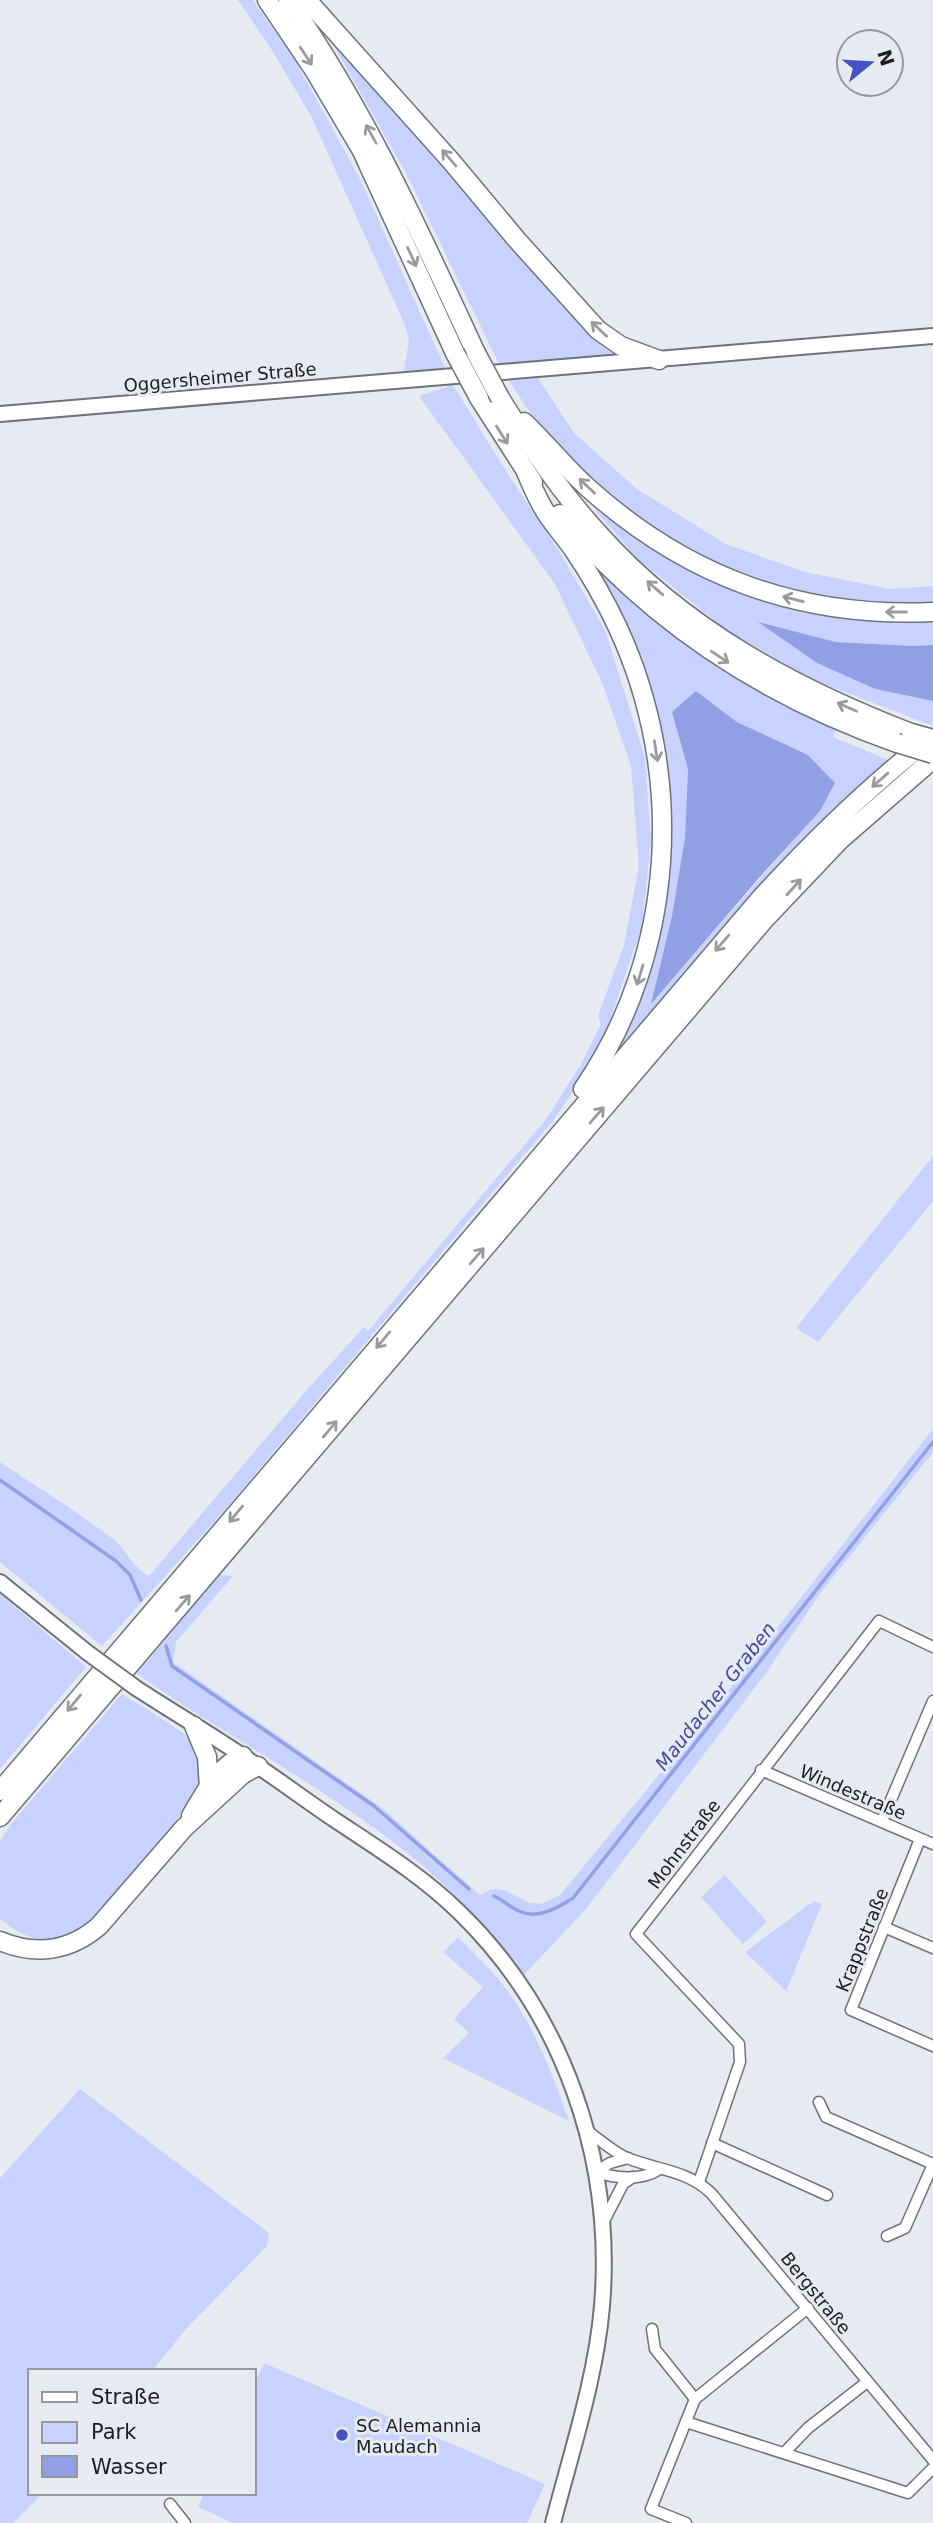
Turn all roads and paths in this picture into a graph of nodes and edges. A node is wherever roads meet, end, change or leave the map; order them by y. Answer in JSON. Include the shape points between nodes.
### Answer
{"nodes":[{"id":1,"x":267,"y":0,"type":"edge"},
{"id":2,"x":288,"y":0,"type":"edge"},
{"id":3,"x":307,"y":0,"type":"edge"},
{"id":4,"x":933,"y":336,"type":"edge"},
{"id":5,"x":659,"y":360,"type":"junction"},
{"id":6,"x":500,"y":398,"type":"junction"},
{"id":7,"x":0,"y":414,"type":"edge"},
{"id":8,"x":526,"y":472,"type":"junction"},
{"id":9,"x":933,"y":612,"type":"edge"},
{"id":10,"x":904,"y":738,"type":"junction"},
{"id":11,"x":933,"y":738,"type":"edge"},
{"id":12,"x":933,"y":757,"type":"edge"},
{"id":13,"x":528,"y":1169,"type":"junction"},
{"id":14,"x":0,"y":1582,"type":"edge"},
{"id":15,"x":933,"y":1647,"type":"edge"},
{"id":16,"x":933,"y":1701,"type":"edge"},
{"id":17,"x":194,"y":1726,"type":"junction"},
{"id":18,"x":248,"y":1765,"type":"junction"},
{"id":19,"x":761,"y":1770,"type":"junction"},
{"id":20,"x":209,"y":1788,"type":"junction"},
{"id":21,"x":6,"y":1789,"type":"edge"},
{"id":22,"x":0,"y":1817,"type":"edge"},
{"id":23,"x":882,"y":1821,"type":"junction"},
{"id":24,"x":0,"y":1826,"type":"edge"},
{"id":25,"x":184,"y":1828,"type":"junction"},
{"id":26,"x":920,"y":1839,"type":"junction"},
{"id":27,"x":933,"y":1844,"type":"edge"},
{"id":28,"x":0,"y":1926,"type":"edge"},
{"id":29,"x":884,"y":1927,"type":"junction"},
{"id":30,"x":0,"y":1941,"type":"edge"},
{"id":31,"x":31,"y":1948,"type":"junction"},
{"id":32,"x":933,"y":1948,"type":"edge"},
{"id":33,"x":933,"y":2046,"type":"edge"},
{"id":34,"x":819,"y":2102,"type":"dead end"},
{"id":35,"x":586,"y":2130,"type":"junction"},
{"id":36,"x":712,"y":2143,"type":"junction"},
{"id":37,"x":628,"y":2158,"type":"junction"},
{"id":38,"x":933,"y":2164,"type":"edge"},
{"id":39,"x":658,"y":2170,"type":"junction"},
{"id":40,"x":596,"y":2172,"type":"junction"},
{"id":41,"x":634,"y":2176,"type":"junction"},
{"id":42,"x":699,"y":2182,"type":"junction"},
{"id":43,"x":827,"y":2195,"type":"dead end"},
{"id":44,"x":604,"y":2221,"type":"junction"},
{"id":45,"x":887,"y":2236,"type":"dead end"},
{"id":46,"x":808,"y":2308,"type":"junction"},
{"id":47,"x":652,"y":2329,"type":"dead end"},
{"id":48,"x":867,"y":2382,"type":"junction"},
{"id":49,"x":695,"y":2399,"type":"junction"},
{"id":50,"x":686,"y":2422,"type":"junction"},
{"id":51,"x":784,"y":2453,"type":"junction"},
{"id":52,"x":933,"y":2460,"type":"edge"},
{"id":53,"x":933,"y":2468,"type":"edge"},
{"id":54,"x":170,"y":2504,"type":"dead end"},
{"id":55,"x":656,"y":2511,"type":"junction"},
{"id":56,"x":184,"y":2523,"type":"edge"},
{"id":57,"x":554,"y":2523,"type":"edge"},
{"id":58,"x":656,"y":2523,"type":"edge"},
{"id":59,"x":686,"y":2523,"type":"edge"}],
"edges":[{"from":1,"to":8,"type":"highway","one_way":true,"bridge":true,"via":[[362,151],[455,353]]},
{"from":6,"to":2,"type":"highway","one_way":true,"bridge":true,"via":[[378,148]]},
{"from":5,"to":3,"type":"highway","one_way":true,"via":[[621,346],[598,330]]},
{"from":4,"to":5,"type":"street","name":"Oggersheimer Straße"},
{"from":5,"to":7,"type":"street","name":"Oggersheimer Straße"},
{"from":9,"to":6,"type":"highway","one_way":true,"via":[[813,604],[758,590],[696,564],[663,547],[587,486]]},
{"from":10,"to":6,"type":"highway","one_way":true,"via":[[788,679],[720,638],[663,595],[600,535],[554,479]]},
{"from":8,"to":10,"type":"highway","one_way":true,"via":[[568,524],[626,583],[707,649],[809,709]]},
{"from":8,"to":13,"type":"highway","one_way":true,"via":[[543,508],[601,594],[632,661],[653,735],[662,851],[655,914],[633,996],[601,1063]]},
{"from":10,"to":11,"type":"highway","bridge":true},
{"from":10,"to":12,"type":"highway","bridge":true},
{"from":11,"to":13,"type":"highway","one_way":true,"via":[[869,789],[801,854]]},
{"from":21,"to":12,"type":"highway","one_way":true,"via":[[765,919],[840,839]]},
{"from":13,"to":21,"type":"highway","one_way":true},
{"from":14,"to":17,"type":"street","bridge":true,"via":[[88,1653]]},
{"from":15,"to":19,"type":"street","name":"Mohnstraße","via":[[879,1620]]},
{"from":16,"to":23,"type":"street"},
{"from":17,"to":18,"type":"street"},
{"from":17,"to":20,"type":"highway","via":[[207,1757]]},
{"from":18,"to":20,"type":"highway","via":[[231,1760]]},
{"from":18,"to":25,"type":"highway"},
{"from":18,"to":35,"type":"street","via":[[433,1888],[484,1939],[537,2010],[568,2073]]},
{"from":19,"to":23,"type":"street","name":"Windestraße"},
{"from":19,"to":36,"type":"street","name":"Mohnstraße","via":[[636,1934],[739,2044],[740,2062]]},
{"from":20,"to":25,"type":"highway"},
{"from":21,"to":22,"type":"highway"},
{"from":21,"to":24,"type":"highway"},
{"from":23,"to":26,"type":"street","name":"Windestraße"},
{"from":25,"to":31,"type":"highway","via":[[87,1937],[62,1948]]},
{"from":26,"to":27,"type":"street","name":"Windestraße"},
{"from":26,"to":29,"type":"street","name":"Krappstraße"},
{"from":28,"to":31,"type":"highway"},
{"from":29,"to":32,"type":"street"},
{"from":29,"to":33,"type":"street","name":"Krappstraße","via":[[851,2010]]},
{"from":30,"to":31,"type":"highway"},
{"from":34,"to":38,"type":"street","via":[[826,2117]]},
{"from":35,"to":37,"type":"street"},
{"from":35,"to":40,"type":"street"},
{"from":36,"to":42,"type":"street","name":"Mohnstraße"},
{"from":36,"to":43,"type":"street"},
{"from":37,"to":39,"type":"street"},
{"from":37,"to":40,"type":"street"},
{"from":38,"to":45,"type":"street","via":[[905,2228]]},
{"from":39,"to":41,"type":"street"},
{"from":39,"to":42,"type":"street"},
{"from":40,"to":41,"type":"street"},
{"from":40,"to":44,"type":"street"},
{"from":41,"to":44,"type":"street","via":[[623,2184]]},
{"from":42,"to":46,"type":"street","name":"Bergstraße"},
{"from":44,"to":57,"type":"street","via":[[603,2297],[596,2350]]},
{"from":46,"to":48,"type":"street","name":"Bergstraße"},
{"from":46,"to":49,"type":"street"},
{"from":47,"to":49,"type":"street","via":[[655,2349]]},
{"from":48,"to":51,"type":"street"},
{"from":48,"to":52,"type":"street","name":"Bergstraße"},
{"from":49,"to":50,"type":"street"},
{"from":50,"to":51,"type":"street"},
{"from":50,"to":55,"type":"street"},
{"from":51,"to":53,"type":"street","via":[[908,2493]]},
{"from":54,"to":56,"type":"street"},
{"from":55,"to":58,"type":"street"},
{"from":55,"to":59,"type":"street"}]}
